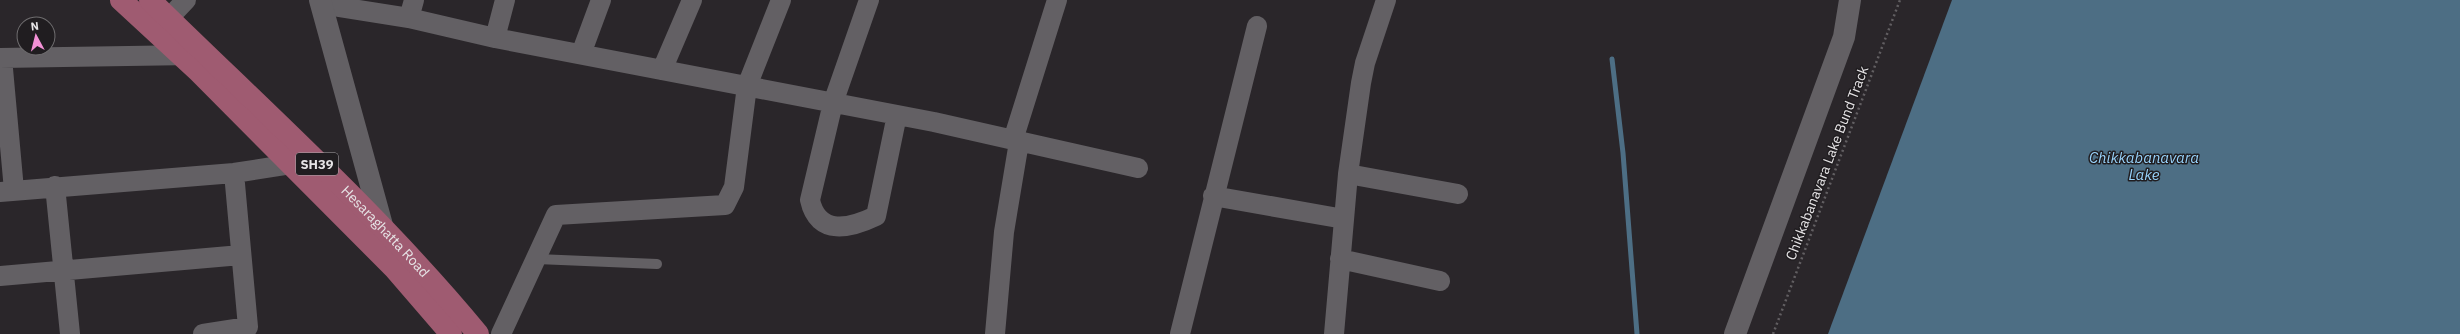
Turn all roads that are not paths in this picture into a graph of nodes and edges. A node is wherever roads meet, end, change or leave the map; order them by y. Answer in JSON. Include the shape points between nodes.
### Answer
{"nodes":[{"id":1,"x":121,"y":0,"type":"edge"},
{"id":2,"x":150,"y":0,"type":"edge"},
{"id":3,"x":186,"y":0,"type":"edge"},
{"id":4,"x":505,"y":0,"type":"edge"},
{"id":5,"x":601,"y":0,"type":"edge"},
{"id":6,"x":692,"y":0,"type":"edge"},
{"id":7,"x":781,"y":0,"type":"edge"},
{"id":8,"x":869,"y":0,"type":"edge"},
{"id":9,"x":1057,"y":0,"type":"edge"},
{"id":10,"x":1386,"y":0,"type":"edge"},
{"id":11,"x":1850,"y":0,"type":"edge"},
{"id":12,"x":321,"y":1,"type":"edge"},
{"id":13,"x":412,"y":9,"type":"edge"},
{"id":14,"x":169,"y":18,"type":"junction"},
{"id":15,"x":1257,"y":26,"type":"dead end"},
{"id":16,"x":495,"y":38,"type":"junction"},
{"id":17,"x":581,"y":54,"type":"junction"},
{"id":18,"x":181,"y":55,"type":"junction"},
{"id":19,"x":206,"y":55,"type":"junction"},
{"id":20,"x":1,"y":58,"type":"edge"},
{"id":21,"x":662,"y":70,"type":"junction"},
{"id":22,"x":746,"y":86,"type":"junction"},
{"id":23,"x":833,"y":103,"type":"junction"},
{"id":24,"x":897,"y":115,"type":"junction"},
{"id":25,"x":1016,"y":141,"type":"junction"},
{"id":26,"x":314,"y":161,"type":"junction"},
{"id":27,"x":291,"y":164,"type":"junction"},
{"id":28,"x":1138,"y":168,"type":"dead end"},
{"id":29,"x":234,"y":173,"type":"junction"},
{"id":30,"x":1348,"y":174,"type":"junction"},
{"id":31,"x":55,"y":186,"type":"junction"},
{"id":32,"x":7,"y":191,"type":"edge"},
{"id":33,"x":1458,"y":194,"type":"dead end"},
{"id":34,"x":1213,"y":196,"type":"junction"},
{"id":35,"x":1344,"y":219,"type":"junction"},
{"id":36,"x":377,"y":237,"type":"junction"},
{"id":37,"x":242,"y":255,"type":"junction"},
{"id":38,"x":537,"y":259,"type":"junction"},
{"id":39,"x":1340,"y":259,"type":"junction"},
{"id":40,"x":657,"y":264,"type":"dead end"},
{"id":41,"x":64,"y":269,"type":"junction"},
{"id":42,"x":0,"y":276,"type":"edge"},
{"id":43,"x":1440,"y":281,"type":"dead end"},
{"id":44,"x":70,"y":334,"type":"edge"},
{"id":45,"x":203,"y":334,"type":"edge"},
{"id":46,"x":451,"y":334,"type":"edge"},
{"id":47,"x":478,"y":334,"type":"edge"},
{"id":48,"x":501,"y":334,"type":"edge"},
{"id":49,"x":995,"y":334,"type":"edge"},
{"id":50,"x":1180,"y":334,"type":"edge"},
{"id":51,"x":1334,"y":334,"type":"edge"},
{"id":52,"x":1735,"y":334,"type":"edge"}],
"edges":[{"from":1,"to":18,"type":"main road"},
{"from":2,"to":14,"type":"main road","name":"Hesaraghatta Road","number":"SH39"},
{"from":3,"to":14,"type":"street"},
{"from":4,"to":16,"type":"street"},
{"from":5,"to":17,"type":"street"},
{"from":6,"to":21,"type":"street"},
{"from":7,"to":22,"type":"street"},
{"from":8,"to":23,"type":"street"},
{"from":9,"to":25,"type":"street"},
{"from":10,"to":30,"type":"street","via":[[1365,63]]},
{"from":11,"to":52,"type":"street","via":[[1844,37]]},
{"from":12,"to":13,"type":"street"},
{"from":12,"to":36,"type":"street"},
{"from":13,"to":16,"type":"street"},
{"from":14,"to":19,"type":"main road","name":"Hesaraghatta Road","number":"SH39"},
{"from":15,"to":34,"type":"street"},
{"from":16,"to":17,"type":"street"},
{"from":17,"to":21,"type":"street"},
{"from":18,"to":19,"type":"street"},
{"from":18,"to":20,"type":"street"},
{"from":18,"to":27,"type":"main road"},
{"from":19,"to":26,"type":"main road","name":"Hesaraghatta Road","number":"SH39"},
{"from":20,"to":32,"type":"street"},
{"from":21,"to":22,"type":"street"},
{"from":22,"to":23,"type":"street"},
{"from":22,"to":38,"type":"street","via":[[734,188],[725,205],[556,215]]},
{"from":23,"to":24,"type":"street"},
{"from":23,"to":24,"type":"street","via":[[810,200],[812,211],[819,220],[835,228],[857,225],[876,216]]},
{"from":24,"to":25,"type":"street"},
{"from":25,"to":28,"type":"street"},
{"from":25,"to":49,"type":"street","via":[[1004,232]]},
{"from":26,"to":27,"type":"street"},
{"from":26,"to":36,"type":"main road","name":"Hesaraghatta Road","number":"SH39"},
{"from":27,"to":29,"type":"street"},
{"from":27,"to":36,"type":"main road"},
{"from":29,"to":31,"type":"street"},
{"from":29,"to":37,"type":"street"},
{"from":30,"to":33,"type":"street"},
{"from":30,"to":35,"type":"street"},
{"from":31,"to":32,"type":"street"},
{"from":31,"to":41,"type":"street"},
{"from":34,"to":35,"type":"street"},
{"from":34,"to":50,"type":"street"},
{"from":35,"to":39,"type":"street"},
{"from":36,"to":46,"type":"main road","via":[[395,268]]},
{"from":36,"to":47,"type":"main road","name":"Hesaraghatta Road","number":"SH39","via":[[444,292]]},
{"from":37,"to":41,"type":"street"},
{"from":37,"to":45,"type":"street","via":[[248,327]]},
{"from":38,"to":40,"type":"lane"},
{"from":38,"to":48,"type":"street"},
{"from":39,"to":43,"type":"street"},
{"from":39,"to":51,"type":"street"},
{"from":41,"to":42,"type":"street"},
{"from":41,"to":44,"type":"street"}]}
